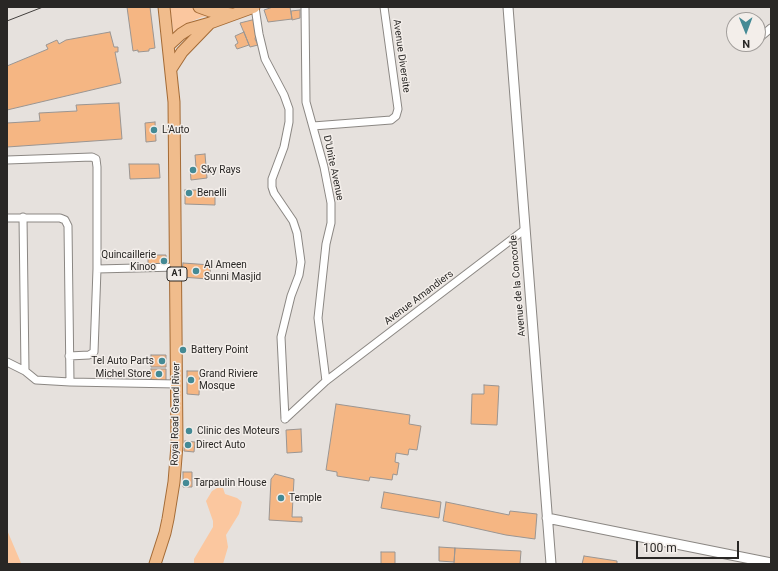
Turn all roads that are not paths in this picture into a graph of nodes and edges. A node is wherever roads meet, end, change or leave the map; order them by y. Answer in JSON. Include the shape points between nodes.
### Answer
{"nodes":[{"id":1,"x":164,"y":7,"type":"edge"},
{"id":2,"x":199,"y":7,"type":"edge"},
{"id":3,"x":255,"y":7,"type":"edge"},
{"id":4,"x":305,"y":7,"type":"edge"},
{"id":5,"x":384,"y":7,"type":"edge"},
{"id":6,"x":508,"y":7,"type":"edge"},
{"id":7,"x":235,"y":14,"type":"junction"},
{"id":8,"x":210,"y":23,"type":"junction"},
{"id":9,"x":192,"y":41,"type":"junction"},
{"id":10,"x":169,"y":45,"type":"junction"},
{"id":11,"x":171,"y":69,"type":"junction"},
{"id":12,"x":313,"y":126,"type":"junction"},
{"id":13,"x":7,"y":160,"type":"edge"},
{"id":14,"x":23,"y":217,"type":"junction"},
{"id":15,"x":7,"y":218,"type":"edge"},
{"id":16,"x":524,"y":230,"type":"junction"},
{"id":17,"x":177,"y":267,"type":"junction"},
{"id":18,"x":97,"y":268,"type":"junction"},
{"id":19,"x":69,"y":356,"type":"junction"},
{"id":20,"x":7,"y":362,"type":"edge"},
{"id":21,"x":25,"y":371,"type":"junction"},
{"id":22,"x":326,"y":381,"type":"junction"},
{"id":23,"x":70,"y":382,"type":"junction"},
{"id":24,"x":177,"y":384,"type":"junction"},
{"id":25,"x":547,"y":518,"type":"junction"},
{"id":26,"x":771,"y":563,"type":"edge"},
{"id":27,"x":155,"y":564,"type":"edge"},
{"id":28,"x":551,"y":564,"type":"edge"}],
"edges":[{"from":1,"to":10,"type":"main road","number":"A1"},
{"from":2,"to":7,"type":"main road"},
{"from":3,"to":7,"type":"main road"},
{"from":3,"to":22,"type":"street","name":"Avenue Amandiers","via":[[265,59],[289,109],[284,146],[272,179],[272,187],[293,221],[301,262],[281,337],[284,419]]},
{"from":4,"to":12,"type":"street","name":"D'Unite Avenue","via":[[306,102]]},
{"from":5,"to":12,"type":"street","name":"Avenue Diversite","via":[[398,109],[396,116],[391,120]]},
{"from":6,"to":16,"type":"street","name":"Avenue de la Concorde"},
{"from":7,"to":8,"type":"main road"},
{"from":8,"to":9,"type":"main road"},
{"from":8,"to":10,"type":"main road","via":[[189,29]]},
{"from":9,"to":10,"type":"main road","via":[[182,46]]},
{"from":9,"to":11,"type":"main road"},
{"from":10,"to":11,"type":"main road","name":"Royal Road Grand River","number":"A1"},
{"from":11,"to":17,"type":"main road","name":"Royal Road Grand River","number":"A1"},
{"from":12,"to":22,"type":"street","name":"D'Unite Avenue","via":[[331,203],[318,318]]},
{"from":13,"to":18,"type":"street","via":[[92,157],[96,159]]},
{"from":14,"to":15,"type":"street"},
{"from":14,"to":19,"type":"street","via":[[60,218],[65,220],[68,226]]},
{"from":14,"to":21,"type":"street"},
{"from":16,"to":22,"type":"street","name":"Avenue Amandiers"},
{"from":16,"to":25,"type":"street","name":"Avenue de la Concorde"},
{"from":17,"to":18,"type":"street"},
{"from":17,"to":24,"type":"main road","name":"Royal Road Grand River","number":"A1"},
{"from":18,"to":19,"type":"street","via":[[94,352],[89,355]]},
{"from":19,"to":23,"type":"street"},
{"from":20,"to":21,"type":"street"},
{"from":21,"to":23,"type":"street","via":[[36,380]]},
{"from":23,"to":24,"type":"street"},
{"from":24,"to":27,"type":"main road","name":"Royal Road Grand River","number":"A1","via":[[174,482],[165,533]]},
{"from":25,"to":26,"type":"street"},
{"from":25,"to":28,"type":"street","name":"Avenue de la Concorde"}]}
